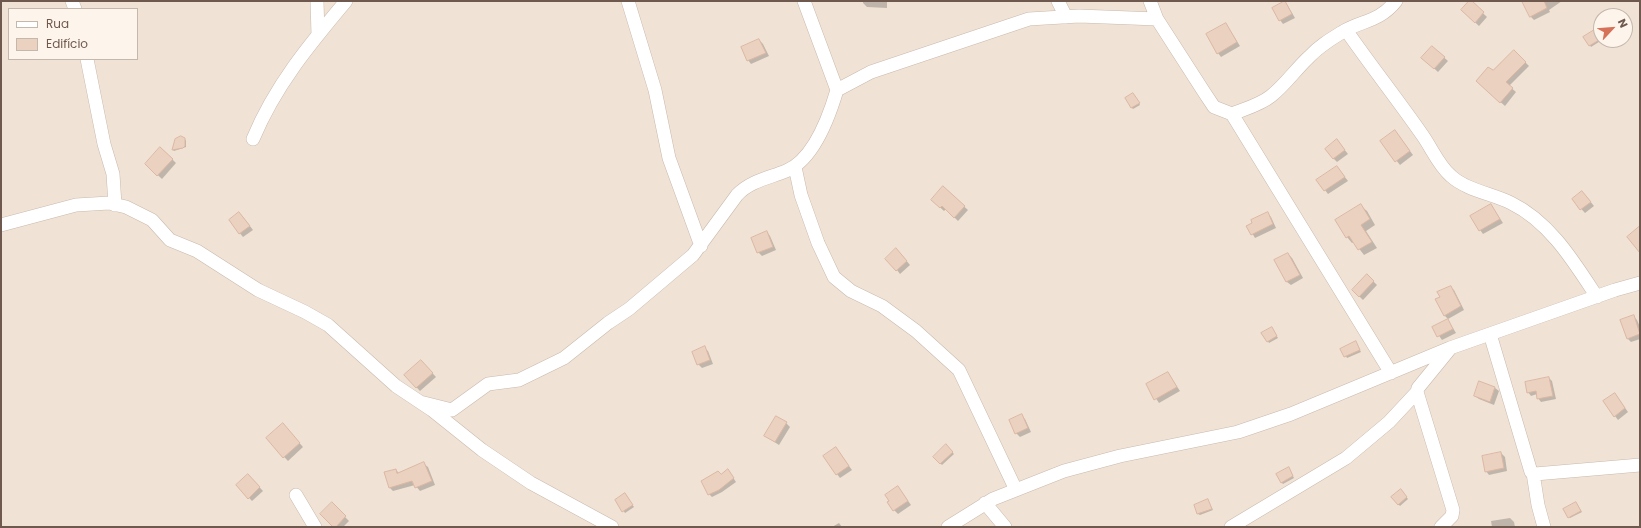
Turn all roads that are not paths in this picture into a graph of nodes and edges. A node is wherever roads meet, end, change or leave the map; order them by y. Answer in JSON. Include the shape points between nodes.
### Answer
{"nodes":[{"id":1,"x":317,"y":1,"type":"edge"},
{"id":2,"x":346,"y":1,"type":"edge"},
{"id":3,"x":628,"y":1,"type":"edge"},
{"id":4,"x":804,"y":1,"type":"edge"},
{"id":5,"x":1058,"y":1,"type":"edge"},
{"id":6,"x":1150,"y":1,"type":"edge"},
{"id":7,"x":1396,"y":1,"type":"edge"},
{"id":8,"x":1066,"y":17,"type":"junction"},
{"id":9,"x":1157,"y":19,"type":"junction"},
{"id":10,"x":1346,"y":30,"type":"junction"},
{"id":11,"x":318,"y":35,"type":"junction"},
{"id":12,"x":87,"y":60,"type":"edge"},
{"id":13,"x":837,"y":90,"type":"junction"},
{"id":14,"x":1232,"y":114,"type":"junction"},
{"id":15,"x":253,"y":139,"type":"dead end"},
{"id":16,"x":795,"y":167,"type":"junction"},
{"id":17,"x":115,"y":205,"type":"junction"},
{"id":18,"x":1,"y":225,"type":"edge"},
{"id":19,"x":701,"y":246,"type":"junction"},
{"id":20,"x":1640,"y":283,"type":"edge"},
{"id":21,"x":1597,"y":297,"type":"junction"},
{"id":22,"x":1490,"y":334,"type":"junction"},
{"id":23,"x":1450,"y":348,"type":"junction"},
{"id":24,"x":1392,"y":373,"type":"junction"},
{"id":25,"x":1417,"y":392,"type":"junction"},
{"id":26,"x":420,"y":402,"type":"junction"},
{"id":27,"x":1640,"y":465,"type":"edge"},
{"id":28,"x":1533,"y":473,"type":"junction"},
{"id":29,"x":1016,"y":490,"type":"junction"},
{"id":30,"x":296,"y":495,"type":"dead end"},
{"id":31,"x":985,"y":503,"type":"junction"},
{"id":32,"x":315,"y":527,"type":"edge"},
{"id":33,"x":612,"y":527,"type":"edge"},
{"id":34,"x":948,"y":527,"type":"edge"},
{"id":35,"x":1005,"y":527,"type":"edge"},
{"id":36,"x":1231,"y":527,"type":"edge"},
{"id":37,"x":1441,"y":527,"type":"edge"},
{"id":38,"x":1544,"y":527,"type":"edge"}],
"edges":[{"from":1,"to":11,"type":"street"},
{"from":2,"to":11,"type":"street"},
{"from":3,"to":19,"type":"street","via":[[655,90],[669,158]]},
{"from":4,"to":13,"type":"street"},
{"from":5,"to":8,"type":"street"},
{"from":6,"to":9,"type":"street"},
{"from":7,"to":10,"type":"street","via":[[1379,17]]},
{"from":8,"to":9,"type":"street"},
{"from":8,"to":13,"type":"street","via":[[1029,19],[871,72]]},
{"from":9,"to":14,"type":"street","via":[[1214,107]]},
{"from":10,"to":14,"type":"street","via":[[1309,56],[1271,96]]},
{"from":10,"to":21,"type":"street","via":[[1446,172],[1461,183],[1512,204],[1548,230]]},
{"from":11,"to":15,"type":"street","via":[[290,71],[263,114]]},
{"from":12,"to":17,"type":"street","via":[[104,144],[113,174]]},
{"from":13,"to":16,"type":"street","via":[[830,113],[819,135],[803,160]]},
{"from":14,"to":24,"type":"street"},
{"from":16,"to":19,"type":"street","via":[[743,188]]},
{"from":16,"to":29,"type":"street","via":[[801,195],[818,243],[834,277],[851,292],[882,306],[916,331],[959,370]]},
{"from":17,"to":18,"type":"street","via":[[76,205]]},
{"from":17,"to":26,"type":"street","via":[[126,207],[152,220],[170,240],[197,252],[258,290],[328,325],[396,386]]},
{"from":19,"to":26,"type":"street","via":[[694,255],[629,309],[564,358],[519,380],[488,384],[452,410]]},
{"from":20,"to":21,"type":"street"},
{"from":21,"to":22,"type":"street"},
{"from":22,"to":23,"type":"street"},
{"from":22,"to":28,"type":"street","via":[[1528,468]]},
{"from":23,"to":24,"type":"street"},
{"from":23,"to":25,"type":"street"},
{"from":24,"to":29,"type":"street","via":[[1291,414],[1238,432],[1120,456],[1064,471]]},
{"from":25,"to":36,"type":"street","via":[[1388,422],[1346,458]]},
{"from":25,"to":37,"type":"street","via":[[1453,510],[1452,516]]},
{"from":26,"to":33,"type":"street","via":[[482,450],[531,483]]},
{"from":27,"to":28,"type":"street"},
{"from":28,"to":38,"type":"street"},
{"from":29,"to":31,"type":"street"},
{"from":30,"to":32,"type":"street"},
{"from":31,"to":34,"type":"street"},
{"from":31,"to":35,"type":"street"}]}
